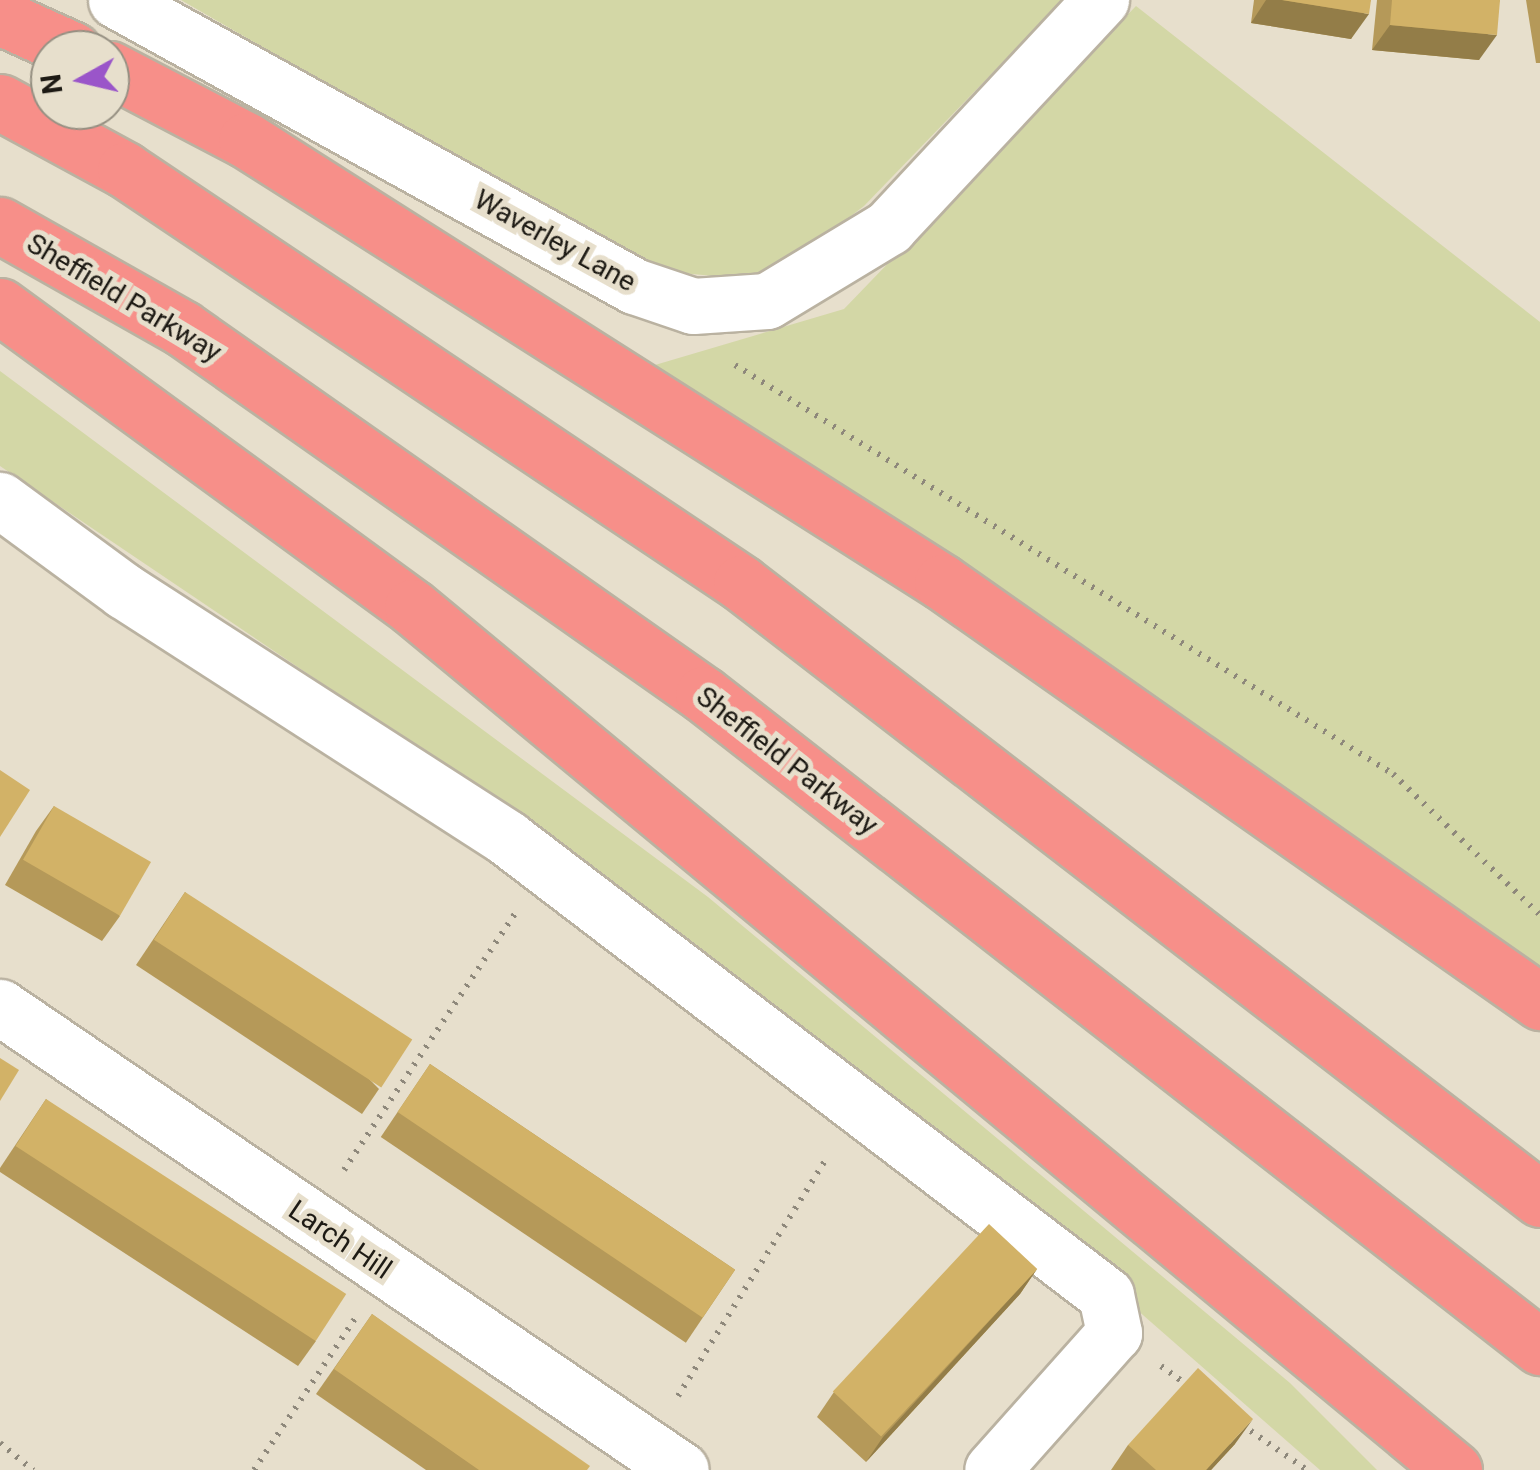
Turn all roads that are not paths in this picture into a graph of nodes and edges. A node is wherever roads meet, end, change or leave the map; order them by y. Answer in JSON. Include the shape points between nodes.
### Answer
{"nodes":[{"id":1,"x":116,"y":0,"type":"edge"},
{"id":2,"x":1102,"y":0,"type":"edge"},
{"id":3,"x":0,"y":17,"type":"edge"},
{"id":4,"x":30,"y":31,"type":"edge"},
{"id":5,"x":130,"y":80,"type":"edge"},
{"id":6,"x":0,"y":102,"type":"edge"},
{"id":7,"x":0,"y":225,"type":"edge"},
{"id":8,"x":0,"y":306,"type":"edge"},
{"id":9,"x":0,"y":500,"type":"edge"},
{"id":10,"x":1540,"y":1002,"type":"edge"},
{"id":11,"x":0,"y":1007,"type":"edge"},
{"id":12,"x":1540,"y":1200,"type":"edge"},
{"id":13,"x":1537,"y":1345,"type":"edge"},
{"id":14,"x":664,"y":1457,"type":"edge"},
{"id":15,"x":992,"y":1470,"type":"edge"},
{"id":16,"x":1454,"y":1470,"type":"edge"}],
"edges":[{"from":1,"to":2,"type":"street","name":"Waverley Lane","via":[[634,286],[693,306],[767,301],[889,227]]},
{"from":3,"to":4,"type":"highway"},
{"from":5,"to":10,"type":"highway","via":[[246,140],[942,582]]},
{"from":6,"to":12,"type":"highway","via":[[125,170],[741,583]]},
{"from":7,"to":13,"type":"highway","name":"Sheffield Parkway","via":[[182,328],[703,694]]},
{"from":8,"to":16,"type":"highway","via":[[412,607]]},
{"from":9,"to":15,"type":"street","via":[[546,867],[1106,1294],[1104,1349]]},
{"from":11,"to":14,"type":"street","name":"Larch Hill"}]}
